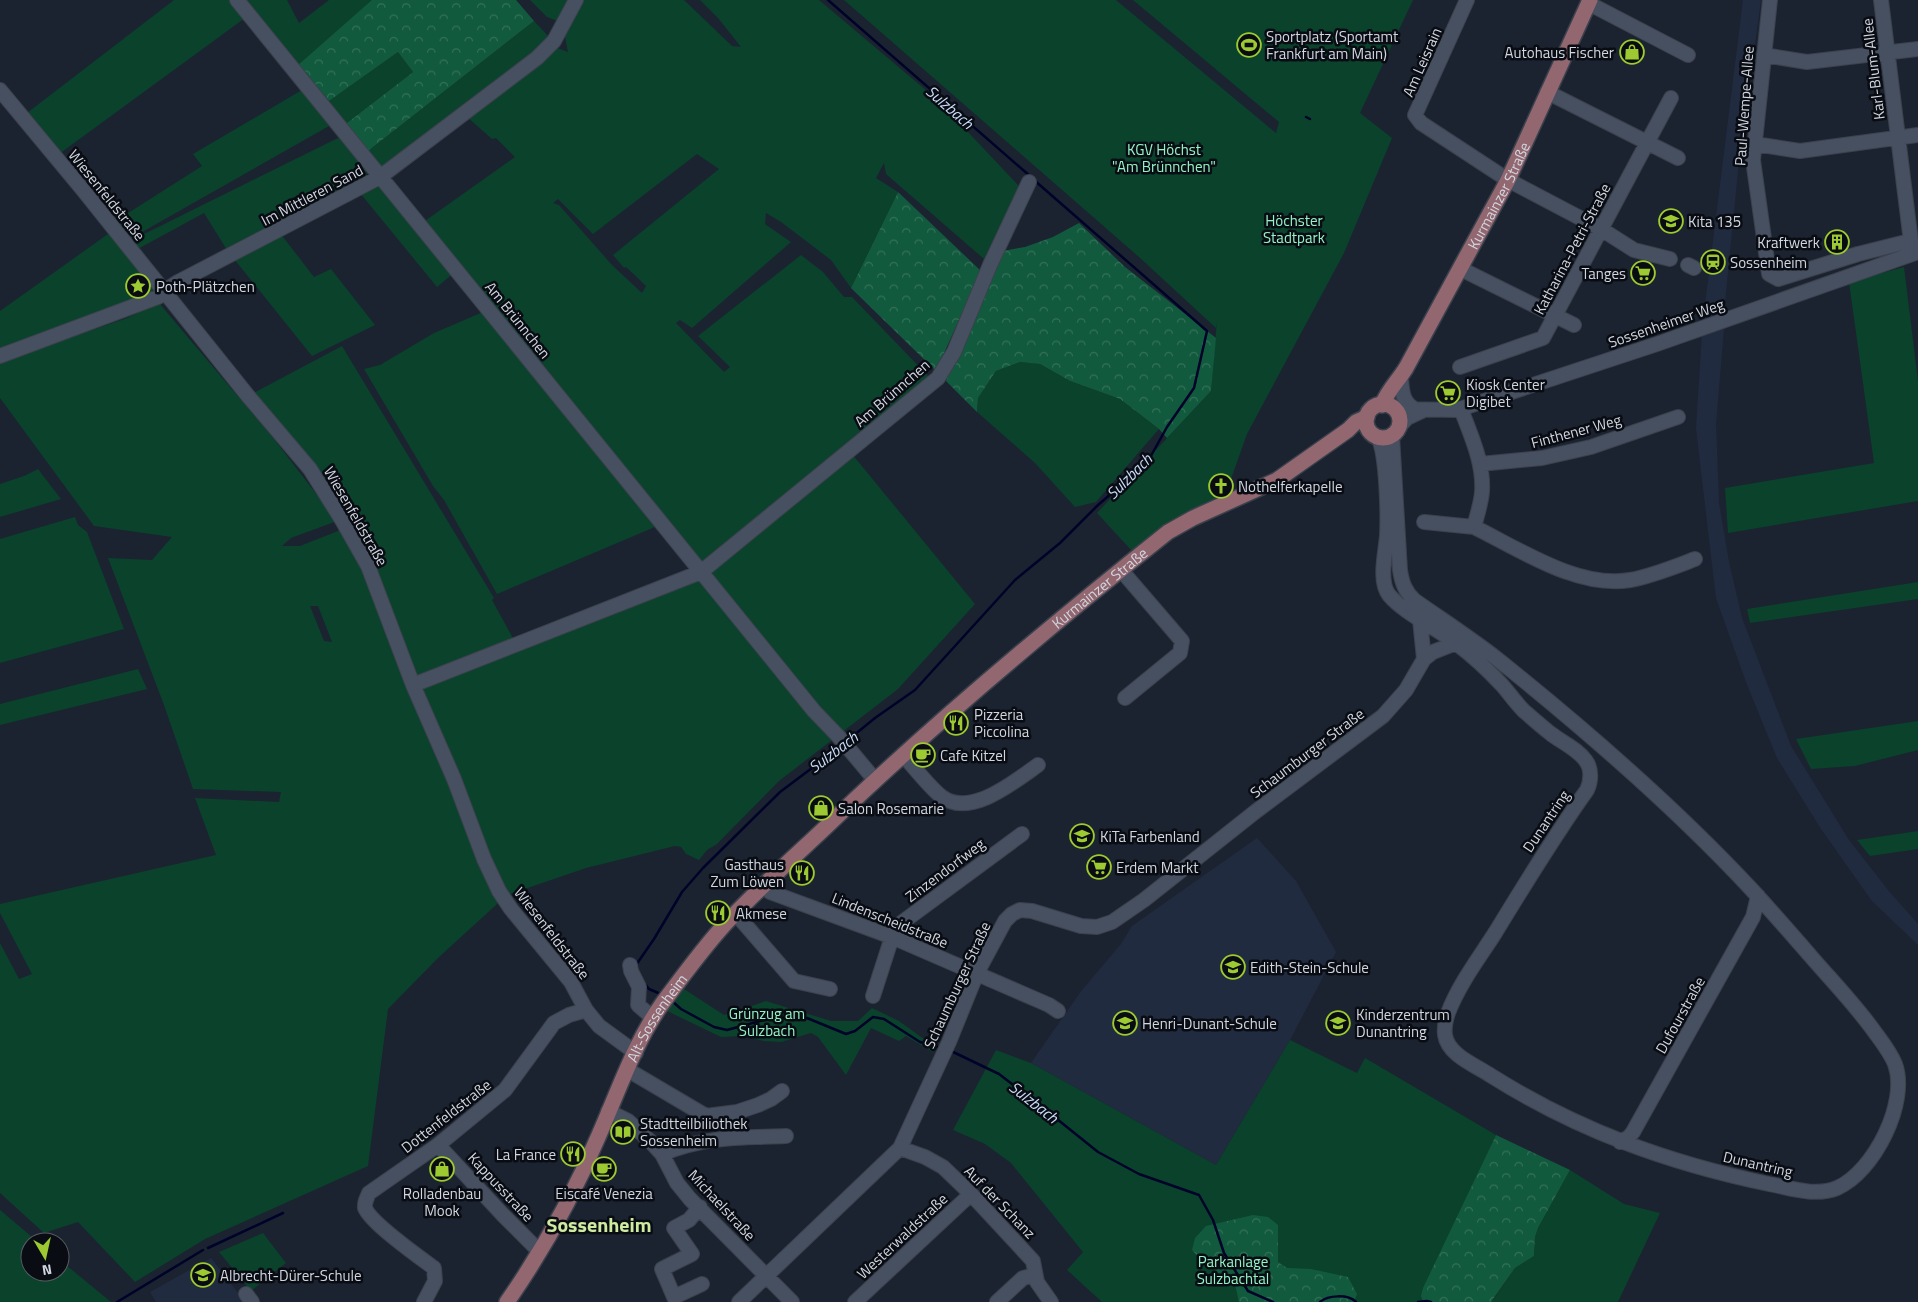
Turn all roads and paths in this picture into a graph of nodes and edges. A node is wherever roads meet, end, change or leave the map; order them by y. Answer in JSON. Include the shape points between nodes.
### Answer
{"nodes":[{"id":1,"x":237,"y":0,"type":"edge"},
{"id":2,"x":576,"y":0,"type":"edge"},
{"id":3,"x":1467,"y":0,"type":"edge"},
{"id":4,"x":1770,"y":0,"type":"edge"},
{"id":5,"x":1881,"y":0,"type":"edge"},
{"id":6,"x":1589,"y":2,"type":"edge"},
{"id":7,"x":1918,"y":49,"type":"edge"},
{"id":8,"x":1887,"y":53,"type":"junction"},
{"id":9,"x":1688,"y":55,"type":"dead end"},
{"id":10,"x":1764,"y":55,"type":"junction"},
{"id":11,"x":0,"y":90,"type":"edge"},
{"id":12,"x":1547,"y":92,"type":"junction"},
{"id":13,"x":1671,"y":98,"type":"dead end"},
{"id":14,"x":1918,"y":135,"type":"edge"},
{"id":15,"x":1898,"y":138,"type":"junction"},
{"id":16,"x":1647,"y":143,"type":"junction"},
{"id":17,"x":1755,"y":144,"type":"junction"},
{"id":18,"x":1678,"y":158,"type":"dead end"},
{"id":19,"x":380,"y":176,"type":"junction"},
{"id":20,"x":1508,"y":180,"type":"junction"},
{"id":21,"x":1029,"y":182,"type":"dead end"},
{"id":22,"x":1601,"y":229,"type":"junction"},
{"id":23,"x":1914,"y":249,"type":"edge"},
{"id":24,"x":1670,"y":258,"type":"dead end"},
{"id":25,"x":1828,"y":263,"type":"junction"},
{"id":26,"x":1461,"y":269,"type":"junction"},
{"id":27,"x":1829,"y":283,"type":"junction"},
{"id":28,"x":163,"y":292,"type":"junction"},
{"id":29,"x":1555,"y":316,"type":"junction"},
{"id":30,"x":1574,"y":325,"type":"dead end"},
{"id":31,"x":0,"y":356,"type":"edge"},
{"id":32,"x":1460,"y":367,"type":"dead end"},
{"id":33,"x":1398,"y":381,"type":"junction"},
{"id":34,"x":1390,"y":407,"type":"junction"},
{"id":35,"x":1461,"y":409,"type":"junction"},
{"id":36,"x":1418,"y":410,"type":"junction"},
{"id":37,"x":1678,"y":417,"type":"dead end"},
{"id":38,"x":1381,"y":429,"type":"junction"},
{"id":39,"x":1480,"y":464,"type":"junction"},
{"id":40,"x":1392,"y":515,"type":"junction"},
{"id":41,"x":1424,"y":522,"type":"dead end"},
{"id":42,"x":1474,"y":527,"type":"junction"},
{"id":43,"x":1400,"y":552,"type":"junction"},
{"id":44,"x":1384,"y":558,"type":"junction"},
{"id":45,"x":1696,"y":560,"type":"dead end"},
{"id":46,"x":1121,"y":570,"type":"junction"},
{"id":47,"x":1400,"y":570,"type":"junction"},
{"id":48,"x":701,"y":572,"type":"junction"},
{"id":49,"x":1384,"y":575,"type":"junction"},
{"id":50,"x":1420,"y":620,"type":"junction"},
{"id":51,"x":1456,"y":643,"type":"junction"},
{"id":52,"x":1424,"y":659,"type":"junction"},
{"id":53,"x":413,"y":685,"type":"junction"},
{"id":54,"x":1125,"y":698,"type":"dead end"},
{"id":55,"x":1568,"y":718,"type":"junction"},
{"id":56,"x":1556,"y":737,"type":"junction"},
{"id":57,"x":1602,"y":746,"type":"junction"},
{"id":58,"x":903,"y":755,"type":"junction"},
{"id":59,"x":1586,"y":761,"type":"junction"},
{"id":60,"x":1038,"y":765,"type":"dead end"},
{"id":61,"x":875,"y":780,"type":"junction"},
{"id":62,"x":1022,"y":834,"type":"dead end"},
{"id":63,"x":765,"y":886,"type":"junction"},
{"id":64,"x":1758,"y":896,"type":"junction"},
{"id":65,"x":736,"y":914,"type":"junction"},
{"id":66,"x":892,"y":937,"type":"junction"},
{"id":67,"x":630,"y":965,"type":"dead end"},
{"id":68,"x":977,"y":973,"type":"junction"},
{"id":69,"x":830,"y":989,"type":"dead end"},
{"id":70,"x":873,"y":996,"type":"dead end"},
{"id":71,"x":586,"y":1010,"type":"junction"},
{"id":72,"x":1058,"y":1011,"type":"dead end"},
{"id":73,"x":657,"y":1012,"type":"junction"},
{"id":74,"x":636,"y":1053,"type":"junction"},
{"id":75,"x":628,"y":1070,"type":"junction"},
{"id":76,"x":782,"y":1091,"type":"dead end"},
{"id":77,"x":608,"y":1111,"type":"junction"},
{"id":78,"x":786,"y":1136,"type":"dead end"},
{"id":79,"x":1620,"y":1142,"type":"junction"},
{"id":80,"x":438,"y":1145,"type":"junction"},
{"id":81,"x":900,"y":1148,"type":"junction"},
{"id":82,"x":662,"y":1154,"type":"junction"},
{"id":83,"x":971,"y":1194,"type":"junction"},
{"id":84,"x":700,"y":1208,"type":"junction"},
{"id":85,"x":540,"y":1252,"type":"junction"},
{"id":86,"x":766,"y":1275,"type":"junction"},
{"id":87,"x":1035,"y":1275,"type":"junction"},
{"id":88,"x":702,"y":1284,"type":"dead end"},
{"id":89,"x":424,"y":1302,"type":"edge"},
{"id":90,"x":506,"y":1302,"type":"edge"},
{"id":91,"x":739,"y":1302,"type":"edge"},
{"id":92,"x":792,"y":1302,"type":"edge"},
{"id":93,"x":855,"y":1302,"type":"edge"},
{"id":94,"x":997,"y":1302,"type":"edge"},
{"id":95,"x":1051,"y":1302,"type":"edge"}],
"edges":[{"from":1,"to":19,"type":"street","name":"Im Mittleren Sand"},
{"from":2,"to":19,"type":"street","via":[[554,41],[536,58]]},
{"from":3,"to":20,"type":"street","name":"Am Leisrain","via":[[1415,115],[1421,123]]},
{"from":4,"to":10,"type":"street","name":"Paul-Wempe-Allee"},
{"from":5,"to":8,"type":"street","name":"Karl-Blum-Allee"},
{"from":6,"to":9,"type":"street"},
{"from":6,"to":12,"type":"main road","name":"Kurmainzer Straße"},
{"from":7,"to":8,"type":"street"},
{"from":8,"to":10,"type":"street","via":[[1807,62]]},
{"from":8,"to":15,"type":"street","name":"Karl-Blum-Allee"},
{"from":10,"to":17,"type":"street","name":"Paul-Wempe-Allee"},
{"from":11,"to":28,"type":"street","name":"Wiesenfeldstraße"},
{"from":12,"to":16,"type":"street"},
{"from":12,"to":20,"type":"main road","name":"Kurmainzer Straße"},
{"from":13,"to":16,"type":"street","name":"Katharina-Petri-Straße"},
{"from":14,"to":15,"type":"street"},
{"from":15,"to":17,"type":"street","via":[[1800,151]]},
{"from":15,"to":23,"type":"street","name":"Karl-Blum-Allee"},
{"from":16,"to":18,"type":"street"},
{"from":16,"to":22,"type":"street","name":"Katharina-Petri-Straße"},
{"from":17,"to":25,"type":"street","name":"Paul-Wempe-Allee","via":[[1753,160],[1769,274],[1778,279]]},
{"from":19,"to":28,"type":"street","name":"Im Mittleren Sand"},
{"from":19,"to":48,"type":"street","name":"Am Brünnchen"},
{"from":20,"to":22,"type":"street"},
{"from":20,"to":26,"type":"main road","name":"Kurmainzer Straße"},
{"from":21,"to":48,"type":"street","name":"Am Brünnchen","via":[[954,352],[938,378]]},
{"from":22,"to":24,"type":"street","via":[[1634,250]]},
{"from":22,"to":29,"type":"street","name":"Katharina-Petri-Straße"},
{"from":23,"to":25,"type":"street"},
{"from":23,"to":27,"type":"street","name":"Sossenheimer Weg"},
{"from":25,"to":27,"type":"street"},
{"from":26,"to":29,"type":"street"},
{"from":26,"to":33,"type":"main road","name":"Kurmainzer Straße"},
{"from":27,"to":35,"type":"street","name":"Sossenheimer Weg"},
{"from":28,"to":31,"type":"street","name":"Im Mittleren Sand","via":[[158,297]]},
{"from":28,"to":53,"type":"street","name":"Wiesenfeldstraße","via":[[314,476],[368,566]]},
{"from":29,"to":30,"type":"street"},
{"from":29,"to":32,"type":"street","name":"Katharina-Petri-Straße","via":[[1543,338]]},
{"from":33,"to":34,"type":"main road","name":"Kurmainzer Straße","via":[[1391,388]]},
{"from":33,"to":36,"type":"street","via":[[1409,405]]},
{"from":34,"to":36,"type":"street","name":"Sossenheimer Weg"},
{"from":34,"to":38,"type":"main road","via":[[1400,418]]},
{"from":34,"to":38,"type":"main road","name":"Kurmainzer Straße","via":[[1374,407]]},
{"from":35,"to":36,"type":"street","name":"Sossenheimer Weg"},
{"from":35,"to":39,"type":"street"},
{"from":36,"to":38,"type":"street"},
{"from":37,"to":39,"type":"street","name":"Finthener Weg","via":[[1583,449],[1542,458]]},
{"from":38,"to":40,"type":"street","name":"Dunantring"},
{"from":38,"to":46,"type":"main road","name":"Kurmainzer Straße","via":[[1348,430],[1277,480],[1179,525]]},
{"from":39,"to":42,"type":"street","via":[[1482,492]]},
{"from":40,"to":43,"type":"street","name":"Dunantring"},
{"from":40,"to":44,"type":"street","name":"Dunantring"},
{"from":41,"to":42,"type":"street"},
{"from":42,"to":45,"type":"street","via":[[1555,567],[1603,581],[1628,580]]},
{"from":43,"to":44,"type":"street"},
{"from":43,"to":47,"type":"street","name":"Dunantring"},
{"from":44,"to":49,"type":"street","name":"Dunantring"},
{"from":46,"to":54,"type":"street","via":[[1182,641],[1180,653]]},
{"from":46,"to":58,"type":"main road","name":"Kurmainzer Straße"},
{"from":47,"to":49,"type":"street"},
{"from":47,"to":55,"type":"street","name":"Dunantring","via":[[1404,587],[1414,600],[1493,656]]},
{"from":48,"to":53,"type":"street","name":"Am Brünnchen"},
{"from":48,"to":61,"type":"street","name":"Am Brünnchen","via":[[814,711]]},
{"from":49,"to":50,"type":"street","name":"Dunantring","via":[[1390,596]]},
{"from":50,"to":51,"type":"street","name":"Dunantring"},
{"from":50,"to":52,"type":"street"},
{"from":51,"to":52,"type":"street"},
{"from":51,"to":56,"type":"street","name":"Dunantring","via":[[1486,669],[1523,710]]},
{"from":52,"to":68,"type":"street","name":"Schaumburger Straße","via":[[1406,690],[1383,716],[1144,900],[1112,922],[1097,926],[1082,926],[1020,910],[1005,921]]},
{"from":53,"to":71,"type":"street","name":"Wiesenfeldstraße","via":[[464,803],[492,879],[511,909],[571,982]]},
{"from":55,"to":56,"type":"street","via":[[1569,733]]},
{"from":55,"to":57,"type":"street","name":"Dunantring"},
{"from":56,"to":59,"type":"street","name":"Dunantring"},
{"from":57,"to":59,"type":"street"},
{"from":57,"to":64,"type":"street","name":"Dunantring"},
{"from":58,"to":60,"type":"street","via":[[942,797],[957,804],[971,803],[998,792]]},
{"from":58,"to":61,"type":"main road","name":"Kurmainzer Straße"},
{"from":59,"to":79,"type":"street","name":"Dunantring","via":[[1589,785],[1463,983],[1448,1013],[1445,1030],[1447,1043],[1473,1064],[1569,1120]]},
{"from":61,"to":63,"type":"main road","name":"Alt-Sossenheim"},
{"from":62,"to":66,"type":"street","name":"Zinzendorfweg","via":[[900,924]]},
{"from":63,"to":65,"type":"main road","name":"Alt-Sossenheim"},
{"from":63,"to":66,"type":"street","name":"Lindenscheidstraße","via":[[770,892]]},
{"from":64,"to":79,"type":"street","name":"Dufourstraße","via":[[1753,917],[1647,1107],[1629,1137]]},
{"from":64,"to":79,"type":"street","name":"Dunantring","via":[[1862,1015],[1891,1055],[1898,1078],[1897,1098],[1871,1159],[1862,1171],[1838,1188],[1806,1191],[1736,1177]]},
{"from":65,"to":69,"type":"street","via":[[794,981]]},
{"from":65,"to":73,"type":"main road","name":"Alt-Sossenheim"},
{"from":66,"to":68,"type":"street","name":"Lindenscheidstraße"},
{"from":66,"to":70,"type":"street"},
{"from":67,"to":73,"type":"street","via":[[639,987],[638,1005]]},
{"from":68,"to":72,"type":"street","name":"Lindenscheidstraße"},
{"from":68,"to":81,"type":"street","name":"Schaumburger Straße"},
{"from":71,"to":74,"type":"street","name":"Wiesenfeldstraße","via":[[600,1026]]},
{"from":71,"to":80,"type":"street","name":"Dottenfeldstraße","via":[[554,1023],[505,1090]]},
{"from":73,"to":74,"type":"main road","name":"Alt-Sossenheim"},
{"from":74,"to":75,"type":"main road","name":"Alt-Sossenheim"},
{"from":75,"to":76,"type":"street","via":[[706,1116],[737,1112],[772,1099]]},
{"from":75,"to":77,"type":"main road","name":"Alt-Sossenheim"},
{"from":77,"to":82,"type":"street","name":"Michaelstraße","via":[[628,1121]]},
{"from":77,"to":85,"type":"main road","name":"Alt-Sossenheim","via":[[571,1197]]},
{"from":78,"to":82,"type":"street","via":[[738,1137],[690,1144]]},
{"from":80,"to":85,"type":"street","name":"Kappusstraße"},
{"from":80,"to":89,"type":"street","name":"Dottenfeldstraße","via":[[369,1193],[365,1201],[377,1223],[434,1268],[435,1281]]},
{"from":81,"to":83,"type":"street","name":"Auf der Schanz","via":[[943,1166]]},
{"from":81,"to":86,"type":"street","name":"Schaumburger Straße"},
{"from":82,"to":84,"type":"street","name":"Michaelstraße","via":[[677,1184]]},
{"from":83,"to":87,"type":"street","name":"Auf der Schanz","via":[[1033,1261]]},
{"from":83,"to":93,"type":"street","name":"Westerwaldstraße"},
{"from":84,"to":86,"type":"street","name":"Michaelstraße"},
{"from":84,"to":88,"type":"street","via":[[689,1220],[674,1228],[692,1254],[662,1270],[674,1297]]},
{"from":85,"to":90,"type":"main road","name":"Alt-Sossenheim"},
{"from":86,"to":91,"type":"street","name":"Schaumburger Straße"},
{"from":86,"to":92,"type":"street","name":"Michaelstraße"},
{"from":87,"to":94,"type":"street","via":[[1023,1278]]},
{"from":87,"to":95,"type":"street","name":"Auf der Schanz","via":[[1042,1292]]}]}
